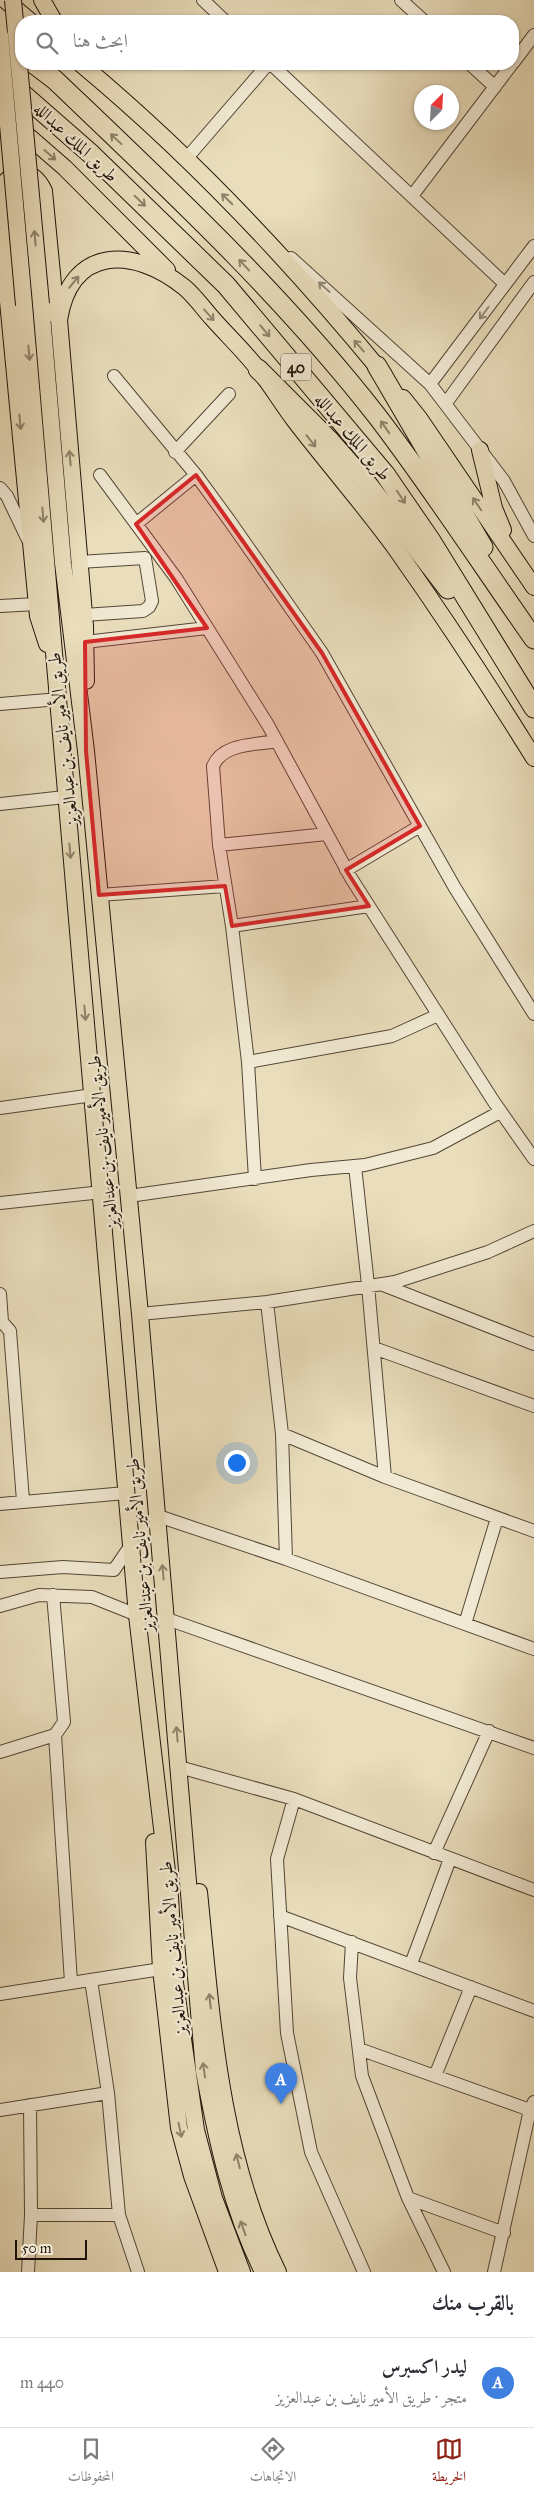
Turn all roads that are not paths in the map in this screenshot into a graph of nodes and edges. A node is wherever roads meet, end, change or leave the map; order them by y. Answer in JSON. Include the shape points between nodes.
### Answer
{"nodes":[{"id":1,"x":5,"y":0,"type":"edge"},
{"id":2,"x":13,"y":0,"type":"edge"},
{"id":3,"x":42,"y":0,"type":"edge"},
{"id":4,"x":203,"y":0,"type":"edge"},
{"id":5,"x":401,"y":0,"type":"edge"},
{"id":6,"x":23,"y":15,"type":"edge"},
{"id":7,"x":51,"y":15,"type":"edge"},
{"id":8,"x":219,"y":15,"type":"edge"},
{"id":9,"x":417,"y":15,"type":"edge"},
{"id":10,"x":15,"y":22,"type":"edge"},
{"id":11,"x":534,"y":35,"type":"edge"},
{"id":12,"x":0,"y":36,"type":"edge"},
{"id":13,"x":15,"y":48,"type":"edge"},
{"id":14,"x":519,"y":54,"type":"edge"},
{"id":15,"x":19,"y":70,"type":"edge"},
{"id":16,"x":42,"y":70,"type":"edge"},
{"id":17,"x":88,"y":70,"type":"edge"},
{"id":18,"x":94,"y":70,"type":"edge"},
{"id":19,"x":264,"y":70,"type":"edge"},
{"id":20,"x":276,"y":70,"type":"edge"},
{"id":21,"x":477,"y":70,"type":"edge"},
{"id":22,"x":507,"y":70,"type":"edge"},
{"id":23,"x":0,"y":75,"type":"edge"},
{"id":24,"x":108,"y":86,"type":"junction"},
{"id":25,"x":495,"y":87,"type":"junction"},
{"id":26,"x":0,"y":112,"type":"edge"},
{"id":27,"x":186,"y":159,"type":"junction"},
{"id":28,"x":412,"y":196,"type":"junction"},
{"id":29,"x":0,"y":217,"type":"edge"},
{"id":30,"x":248,"y":218,"type":"junction"},
{"id":31,"x":3,"y":235,"type":"junction"},
{"id":32,"x":534,"y":246,"type":"edge"},
{"id":33,"x":534,"y":282,"type":"edge"},
{"id":34,"x":505,"y":284,"type":"junction"},
{"id":35,"x":185,"y":287,"type":"junction"},
{"id":36,"x":59,"y":337,"type":"junction"},
{"id":37,"x":377,"y":366,"type":"junction"},
{"id":38,"x":258,"y":369,"type":"junction"},
{"id":39,"x":114,"y":376,"type":"dead end"},
{"id":40,"x":430,"y":384,"type":"junction"},
{"id":41,"x":229,"y":394,"type":"dead end"},
{"id":42,"x":446,"y":404,"type":"junction"},
{"id":43,"x":480,"y":450,"type":"junction"},
{"id":44,"x":175,"y":452,"type":"junction"},
{"id":45,"x":100,"y":475,"type":"dead end"},
{"id":46,"x":196,"y":475,"type":"junction"},
{"id":47,"x":0,"y":488,"type":"edge"},
{"id":48,"x":136,"y":524,"type":"junction"},
{"id":49,"x":534,"y":536,"type":"edge"},
{"id":50,"x":32,"y":549,"type":"junction"},
{"id":51,"x":79,"y":562,"type":"junction"},
{"id":52,"x":517,"y":562,"type":"junction"},
{"id":53,"x":534,"y":587,"type":"edge"},
{"id":54,"x":37,"y":604,"type":"junction"},
{"id":55,"x":0,"y":606,"type":"edge"},
{"id":56,"x":84,"y":615,"type":"junction"},
{"id":57,"x":207,"y":628,"type":"junction"},
{"id":58,"x":534,"y":635,"type":"edge"},
{"id":59,"x":534,"y":639,"type":"edge"},
{"id":60,"x":85,"y":642,"type":"junction"},
{"id":61,"x":514,"y":676,"type":"junction"},
{"id":62,"x":57,"y":679,"type":"junction"},
{"id":63,"x":59,"y":699,"type":"junction"},
{"id":64,"x":0,"y":704,"type":"edge"},
{"id":65,"x":534,"y":708,"type":"edge"},
{"id":66,"x":534,"y":713,"type":"edge"},
{"id":67,"x":277,"y":741,"type":"junction"},
{"id":68,"x":86,"y":751,"type":"junction"},
{"id":69,"x":534,"y":758,"type":"edge"},
{"id":70,"x":65,"y":797,"type":"junction"},
{"id":71,"x":0,"y":804,"type":"edge"},
{"id":72,"x":420,"y":826,"type":"junction"},
{"id":73,"x":327,"y":834,"type":"junction"},
{"id":74,"x":218,"y":845,"type":"junction"},
{"id":75,"x":346,"y":870,"type":"junction"},
{"id":76,"x":225,"y":886,"type":"junction"},
{"id":77,"x":99,"y":895,"type":"junction"},
{"id":78,"x":369,"y":906,"type":"junction"},
{"id":79,"x":232,"y":926,"type":"junction"},
{"id":80,"x":534,"y":1014,"type":"edge"},
{"id":81,"x":438,"y":1015,"type":"junction"},
{"id":82,"x":248,"y":1062,"type":"junction"},
{"id":83,"x":93,"y":1095,"type":"junction"},
{"id":84,"x":0,"y":1108,"type":"edge"},
{"id":85,"x":500,"y":1112,"type":"junction"},
{"id":86,"x":534,"y":1159,"type":"edge"},
{"id":87,"x":355,"y":1166,"type":"junction"},
{"id":88,"x":255,"y":1179,"type":"junction"},
{"id":89,"x":102,"y":1192,"type":"junction"},
{"id":90,"x":129,"y":1196,"type":"junction"},
{"id":91,"x":0,"y":1203,"type":"edge"},
{"id":92,"x":534,"y":1231,"type":"edge"},
{"id":93,"x":374,"y":1284,"type":"junction"},
{"id":94,"x":0,"y":1294,"type":"edge"},
{"id":95,"x":267,"y":1302,"type":"junction"},
{"id":96,"x":140,"y":1314,"type":"junction"},
{"id":97,"x":1,"y":1322,"type":"edge"},
{"id":98,"x":534,"y":1344,"type":"edge"},
{"id":99,"x":374,"y":1348,"type":"junction"},
{"id":100,"x":534,"y":1406,"type":"edge"},
{"id":101,"x":282,"y":1434,"type":"junction"},
{"id":102,"x":385,"y":1477,"type":"junction"},
{"id":103,"x":126,"y":1493,"type":"junction"},
{"id":104,"x":23,"y":1501,"type":"junction"},
{"id":105,"x":0,"y":1504,"type":"edge"},
{"id":106,"x":158,"y":1516,"type":"junction"},
{"id":107,"x":497,"y":1518,"type":"junction"},
{"id":108,"x":534,"y":1531,"type":"edge"},
{"id":109,"x":131,"y":1545,"type":"junction"},
{"id":110,"x":286,"y":1559,"type":"junction"},
{"id":111,"x":0,"y":1572,"type":"edge"},
{"id":112,"x":53,"y":1595,"type":"junction"},
{"id":113,"x":0,"y":1606,"type":"edge"},
{"id":114,"x":137,"y":1615,"type":"junction"},
{"id":115,"x":167,"y":1619,"type":"junction"},
{"id":116,"x":465,"y":1624,"type":"junction"},
{"id":117,"x":534,"y":1649,"type":"edge"},
{"id":118,"x":489,"y":1731,"type":"junction"},
{"id":119,"x":55,"y":1734,"type":"junction"},
{"id":120,"x":534,"y":1748,"type":"edge"},
{"id":121,"x":0,"y":1752,"type":"edge"},
{"id":122,"x":179,"y":1767,"type":"junction"},
{"id":123,"x":154,"y":1768,"type":"junction"},
{"id":124,"x":294,"y":1799,"type":"junction"},
{"id":125,"x":434,"y":1853,"type":"junction"},
{"id":126,"x":450,"y":1859,"type":"junction"},
{"id":127,"x":534,"y":1890,"type":"edge"},
{"id":128,"x":280,"y":1916,"type":"junction"},
{"id":129,"x":352,"y":1942,"type":"junction"},
{"id":130,"x":410,"y":1964,"type":"junction"},
{"id":131,"x":160,"y":1969,"type":"junction"},
{"id":132,"x":91,"y":1980,"type":"junction"},
{"id":133,"x":71,"y":1982,"type":"junction"},
{"id":134,"x":471,"y":1987,"type":"junction"},
{"id":135,"x":0,"y":1994,"type":"edge"},
{"id":136,"x":534,"y":2011,"type":"edge"},
{"id":137,"x":359,"y":2049,"type":"junction"},
{"id":138,"x":435,"y":2076,"type":"junction"},
{"id":139,"x":108,"y":2093,"type":"junction"},
{"id":140,"x":30,"y":2105,"type":"junction"},
{"id":141,"x":532,"y":2106,"type":"edge"},
{"id":142,"x":0,"y":2110,"type":"edge"},
{"id":143,"x":408,"y":2198,"type":"junction"},
{"id":144,"x":31,"y":2215,"type":"junction"},
{"id":145,"x":119,"y":2215,"type":"junction"},
{"id":146,"x":504,"y":2233,"type":"junction"},
{"id":147,"x":28,"y":2272,"type":"edge"},
{"id":148,"x":138,"y":2272,"type":"edge"},
{"id":149,"x":227,"y":2272,"type":"edge"},
{"id":150,"x":242,"y":2272,"type":"edge"},
{"id":151,"x":263,"y":2272,"type":"edge"},
{"id":152,"x":278,"y":2272,"type":"edge"},
{"id":153,"x":364,"y":2272,"type":"edge"},
{"id":154,"x":444,"y":2272,"type":"edge"},
{"id":155,"x":494,"y":2272,"type":"edge"}],
"edges":[{"from":1,"to":6,"type":"main road"},
{"from":10,"to":2,"type":"main road","name":"طريق الأمير نايف بن عبدالعزيز","one_way":true,"bridge":true},
{"from":3,"to":7,"type":"main road"},
{"from":4,"to":8,"type":"street"},
{"from":5,"to":9,"type":"street"},
{"from":11,"to":14,"type":"street"},
{"from":12,"to":13,"type":"highway"},
{"from":12,"to":62,"type":"main road","name":"طريق الأمير نايف بن عبدالعزيز","one_way":true,"bridge":true},
{"from":68,"to":15,"type":"main road","name":"طريق الأمير نايف بن عبدالعزيز","one_way":true,"bridge":true,"via":[[64,572]]},
{"from":59,"to":16,"type":"highway","name":"طريق الملك عبدالله","number":"40","one_way":true,"via":[[377,416],[305,330],[204,222]]},
{"from":17,"to":24,"type":"main road"},
{"from":18,"to":24,"type":"main road"},
{"from":19,"to":27,"type":"street"},
{"from":20,"to":28,"type":"street"},
{"from":21,"to":25,"type":"street"},
{"from":22,"to":25,"type":"street"},
{"from":23,"to":61,"type":"highway","name":"طريق الملك عبدالله","number":"40","one_way":true,"via":[[91,154],[226,285],[385,474]]},
{"from":24,"to":27,"type":"main road"},
{"from":25,"to":28,"type":"street"},
{"from":26,"to":35,"type":"main road","one_way":true,"via":[[65,168]]},
{"from":30,"to":27,"type":"main road","one_way":true},
{"from":28,"to":34,"type":"street"},
{"from":29,"to":31,"type":"main road"},
{"from":37,"to":30,"type":"main road","one_way":true},
{"from":40,"to":30,"type":"street","one_way":true},
{"from":31,"to":36,"type":"main road","via":[[3,184],[14,174],[27,173],[41,183],[44,191]]},
{"from":31,"to":50,"type":"main road","one_way":true},
{"from":32,"to":34,"type":"street"},
{"from":33,"to":42,"type":"street"},
{"from":34,"to":40,"type":"street","one_way":true},
{"from":36,"to":35,"type":"main road","one_way":true,"via":[[62,304],[67,291],[86,270],[100,262],[134,260],[153,267]]},
{"from":35,"to":38,"type":"main road","one_way":true},
{"from":51,"to":36,"type":"main road","one_way":true},
{"from":52,"to":37,"type":"main road","one_way":true,"via":[[419,418]]},
{"from":37,"to":58,"type":"highway"},
{"from":38,"to":61,"type":"highway","via":[[330,440],[365,481]]},
{"from":38,"to":69,"type":"main road","one_way":true,"via":[[395,548],[476,665]]},
{"from":39,"to":44,"type":"street"},
{"from":40,"to":42,"type":"street"},
{"from":41,"to":44,"type":"street"},
{"from":42,"to":43,"type":"street"},
{"from":43,"to":49,"type":"street","via":[[504,481]]},
{"from":43,"to":52,"type":"main road","via":[[494,508]]},
{"from":44,"to":46,"type":"street"},
{"from":45,"to":48,"type":"street"},
{"from":46,"to":48,"type":"street"},
{"from":46,"to":72,"type":"street","via":[[322,654]]},
{"from":47,"to":50,"type":"street","via":[[8,496]]},
{"from":48,"to":57,"type":"street","via":[[176,578]]},
{"from":50,"to":54,"type":"main road"},
{"from":51,"to":56,"type":"main road"},
{"from":51,"to":56,"type":"street","via":[[145,558],[152,601],[143,611]]},
{"from":52,"to":53,"type":"main road"},
{"from":54,"to":55,"type":"street"},
{"from":54,"to":62,"type":"main road"},
{"from":56,"to":60,"type":"main road"},
{"from":57,"to":60,"type":"street"},
{"from":57,"to":67,"type":"street"},
{"from":60,"to":68,"type":"main road"},
{"from":61,"to":65,"type":"highway","name":"طريق الملك عبدالله","number":"40"},
{"from":61,"to":66,"type":"highway"},
{"from":62,"to":63,"type":"main road","name":"طريق الأمير نايف بن عبدالعزيز"},
{"from":63,"to":64,"type":"street"},
{"from":63,"to":70,"type":"main road","name":"طريق الأمير نايف بن عبدالعزيز"},
{"from":67,"to":73,"type":"street"},
{"from":67,"to":74,"type":"street","via":[[229,749],[217,756],[213,766]]},
{"from":68,"to":77,"type":"main road","name":"طريق الأمير نايف بن عبدالعزيز"},
{"from":70,"to":71,"type":"street"},
{"from":70,"to":83,"type":"main road","name":"طريق الأمير نايف بن عبدالعزيز","one_way":true},
{"from":72,"to":75,"type":"street"},
{"from":72,"to":80,"type":"street"},
{"from":73,"to":74,"type":"street"},
{"from":73,"to":75,"type":"street"},
{"from":74,"to":76,"type":"street"},
{"from":75,"to":78,"type":"street"},
{"from":76,"to":77,"type":"street"},
{"from":76,"to":79,"type":"street"},
{"from":77,"to":90,"type":"main road","name":"طريق الأمير نايف بن عبدالعزيز"},
{"from":78,"to":79,"type":"street"},
{"from":78,"to":81,"type":"street"},
{"from":79,"to":82,"type":"street"},
{"from":81,"to":82,"type":"street","via":[[392,1036]]},
{"from":81,"to":85,"type":"street"},
{"from":82,"to":88,"type":"street"},
{"from":83,"to":84,"type":"street"},
{"from":83,"to":89,"type":"main road","name":"طريق الأمير نايف بن عبدالعزيز"},
{"from":85,"to":86,"type":"street"},
{"from":85,"to":87,"type":"street","via":[[433,1148]]},
{"from":87,"to":88,"type":"street"},
{"from":87,"to":93,"type":"street"},
{"from":88,"to":90,"type":"street"},
{"from":89,"to":91,"type":"street"},
{"from":89,"to":103,"type":"main road","name":"طريق الأمير نايف بن عبدالعزيز","via":[[106,1275]]},
{"from":90,"to":96,"type":"main road","name":"طريق الأمير نايف بن عبدالعزيز"},
{"from":92,"to":93,"type":"street","via":[[488,1252],[396,1282]]},
{"from":93,"to":95,"type":"street"},
{"from":93,"to":98,"type":"street"},
{"from":93,"to":99,"type":"street"},
{"from":94,"to":97,"type":"street"},
{"from":95,"to":96,"type":"street"},
{"from":95,"to":101,"type":"street"},
{"from":96,"to":106,"type":"main road","name":"طريق الأمير نايف بن عبدالعزيز"},
{"from":97,"to":104,"type":"street","via":[[10,1331]]},
{"from":99,"to":100,"type":"street"},
{"from":99,"to":102,"type":"street"},
{"from":101,"to":102,"type":"street"},
{"from":101,"to":110,"type":"street"},
{"from":102,"to":107,"type":"street"},
{"from":103,"to":104,"type":"street"},
{"from":103,"to":109,"type":"main road","name":"طريق الأمير نايف بن عبدالعزيز"},
{"from":104,"to":105,"type":"street"},
{"from":106,"to":110,"type":"street"},
{"from":115,"to":106,"type":"main road","name":"طريق الأمير نايف بن عبدالعزيز","one_way":true},
{"from":107,"to":108,"type":"street"},
{"from":107,"to":116,"type":"street"},
{"from":109,"to":111,"type":"street","via":[[114,1570],[63,1567]]},
{"from":109,"to":114,"type":"main road","name":"طريق الأمير نايف بن عبدالعزيز"},
{"from":110,"to":116,"type":"street"},
{"from":112,"to":113,"type":"street","via":[[39,1595]]},
{"from":112,"to":114,"type":"street","via":[[92,1597]]},
{"from":112,"to":119,"type":"street","via":[[64,1722]]},
{"from":114,"to":123,"type":"main road","name":"طريق الأمير نايف بن عبدالعزيز"},
{"from":115,"to":118,"type":"street"},
{"from":122,"to":115,"type":"main road","name":"طريق الأمير نايف بن عبدالعزيز","one_way":true},
{"from":116,"to":117,"type":"street"},
{"from":118,"to":120,"type":"street"},
{"from":118,"to":125,"type":"street"},
{"from":119,"to":121,"type":"street"},
{"from":119,"to":133,"type":"street"},
{"from":122,"to":124,"type":"street"},
{"from":151,"to":122,"type":"main road","name":"طريق الأمير نايف بن عبدالعزيز","one_way":true,"via":[[231,2196],[204,2071]]},
{"from":152,"to":122,"type":"main road","one_way":true,"via":[[247,2200],[230,2130],[212,2023],[195,1854]]},
{"from":123,"to":131,"type":"main road","via":[[154,1868]]},
{"from":123,"to":150,"type":"main road","name":"طريق الأمير نايف بن عبدالعزيز","via":[[170,1897],[175,1983],[196,2130],[217,2207]]},
{"from":124,"to":125,"type":"street"},
{"from":124,"to":128,"type":"street","via":[[277,1859]]},
{"from":125,"to":126,"type":"street"},
{"from":126,"to":127,"type":"street"},
{"from":126,"to":130,"type":"street"},
{"from":128,"to":129,"type":"street"},
{"from":128,"to":153,"type":"street","via":[[287,2033],[311,2152]]},
{"from":129,"to":130,"type":"street"},
{"from":129,"to":137,"type":"street","via":[[350,1978]]},
{"from":130,"to":134,"type":"street"},
{"from":131,"to":132,"type":"street"},
{"from":131,"to":149,"type":"main road","one_way":true,"via":[[179,2128],[195,2185]]},
{"from":132,"to":133,"type":"street"},
{"from":132,"to":139,"type":"street"},
{"from":133,"to":135,"type":"street"},
{"from":134,"to":136,"type":"street"},
{"from":134,"to":138,"type":"street"},
{"from":137,"to":138,"type":"street"},
{"from":137,"to":143,"type":"street","via":[[362,2076]]},
{"from":138,"to":141,"type":"street"},
{"from":139,"to":140,"type":"street"},
{"from":139,"to":145,"type":"street"},
{"from":140,"to":142,"type":"street"},
{"from":140,"to":144,"type":"street"},
{"from":141,"to":146,"type":"street"},
{"from":143,"to":146,"type":"street"},
{"from":143,"to":154,"type":"street"},
{"from":144,"to":145,"type":"street"},
{"from":144,"to":147,"type":"street"},
{"from":145,"to":148,"type":"street"},
{"from":146,"to":155,"type":"street"}]}
